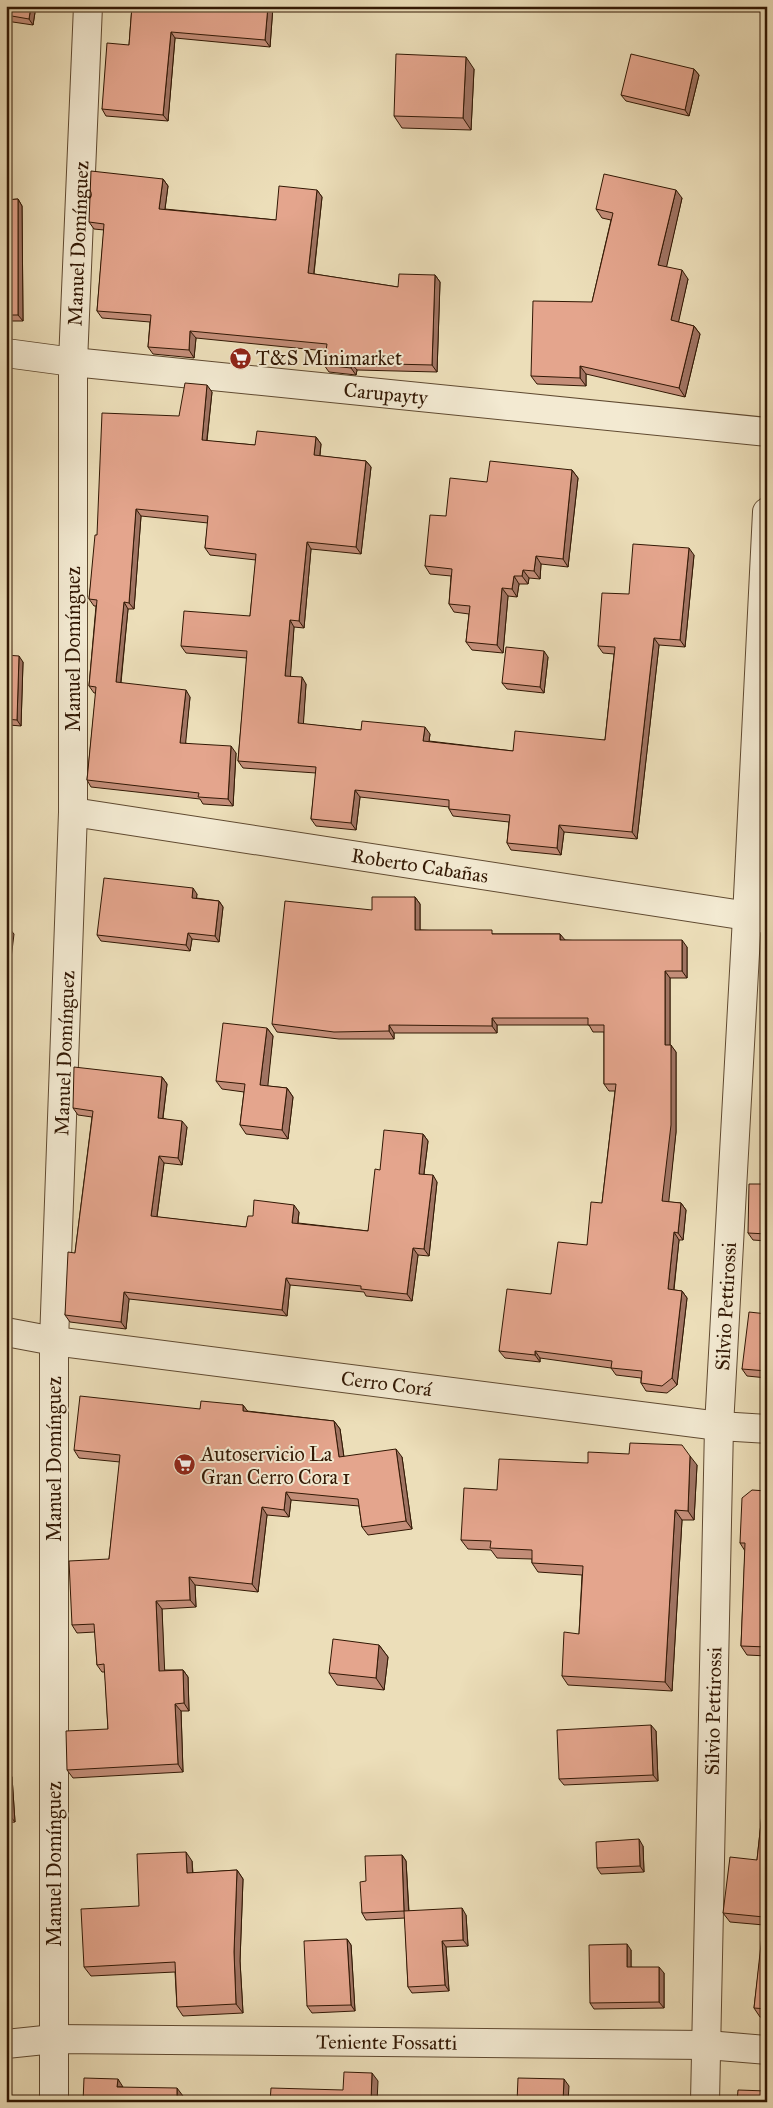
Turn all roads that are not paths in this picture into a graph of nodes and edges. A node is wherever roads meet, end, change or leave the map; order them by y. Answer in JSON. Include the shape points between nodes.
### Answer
{"nodes":[{"id":1,"x":88,"y":6,"type":"edge"},
{"id":2,"x":6,"y":353,"type":"edge"},
{"id":3,"x":73,"y":362,"type":"junction"},
{"id":4,"x":767,"y":432,"type":"edge"},
{"id":5,"x":767,"y":512,"type":"edge"},
{"id":6,"x":73,"y":812,"type":"junction"},
{"id":7,"x":757,"y":918,"type":"edge"},
{"id":8,"x":6,"y":1332,"type":"edge"},
{"id":9,"x":54,"y":1341,"type":"junction"},
{"id":10,"x":719,"y":1426,"type":"junction"},
{"id":11,"x":767,"y":1429,"type":"edge"},
{"id":12,"x":54,"y":2039,"type":"junction"},
{"id":13,"x":6,"y":2044,"type":"edge"},
{"id":14,"x":707,"y":2045,"type":"junction"},
{"id":15,"x":767,"y":2050,"type":"edge"},
{"id":16,"x":54,"y":2102,"type":"edge"},
{"id":17,"x":705,"y":2102,"type":"edge"}],
"edges":[{"from":1,"to":3,"type":"street","name":"Manuel Domínguez"},
{"from":2,"to":3,"type":"street","name":"Carupayty"},
{"from":3,"to":4,"type":"street","name":"Carupayty"},
{"from":3,"to":6,"type":"street","name":"Manuel Domínguez"},
{"from":5,"to":7,"type":"street","name":"Silvio Pettirossi"},
{"from":6,"to":7,"type":"street","name":"Roberto Cabañas"},
{"from":6,"to":9,"type":"street","name":"Manuel Domínguez"},
{"from":7,"to":10,"type":"street","name":"Silvio Pettirossi"},
{"from":8,"to":9,"type":"street","name":"Cerro Corá"},
{"from":9,"to":10,"type":"street","name":"Cerro Corá"},
{"from":9,"to":12,"type":"street","name":"Manuel Domínguez"},
{"from":10,"to":11,"type":"street","name":"Cerro Corá"},
{"from":10,"to":14,"type":"street","name":"Silvio Pettirossi"},
{"from":12,"to":13,"type":"street","name":"Teniente Fossatti"},
{"from":12,"to":14,"type":"street","name":"Teniente Fossatti"},
{"from":12,"to":16,"type":"street","name":"Manuel Domínguez"},
{"from":14,"to":15,"type":"street","name":"Teniente Fossatti"},
{"from":14,"to":17,"type":"street","name":"Silvio Pettirossi"}]}
